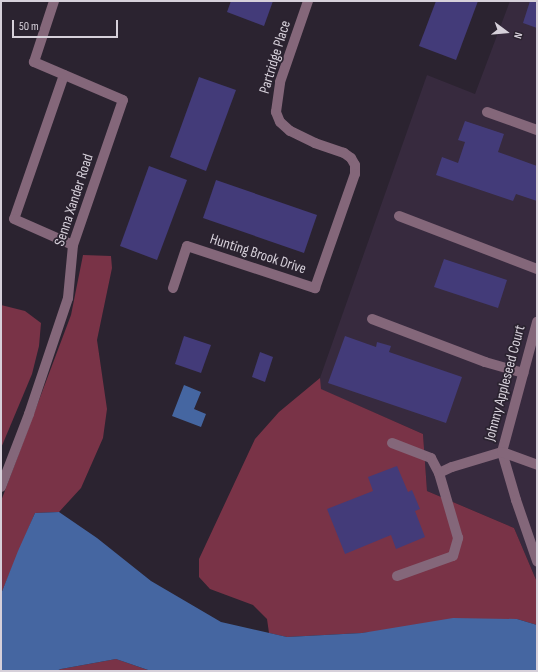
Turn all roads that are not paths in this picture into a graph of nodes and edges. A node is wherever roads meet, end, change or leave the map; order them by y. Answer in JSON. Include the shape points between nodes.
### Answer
{"nodes":[{"id":1,"x":54,"y":1,"type":"edge"},
{"id":2,"x":308,"y":1,"type":"edge"},
{"id":3,"x":64,"y":75,"type":"junction"},
{"id":4,"x":486,"y":112,"type":"dead end"},
{"id":5,"x":537,"y":130,"type":"edge"},
{"id":6,"x":355,"y":174,"type":"joint"},
{"id":7,"x":399,"y":216,"type":"dead end"},
{"id":8,"x":73,"y":245,"type":"junction"},
{"id":9,"x":537,"y":270,"type":"edge"},
{"id":10,"x":173,"y":288,"type":"dead end"},
{"id":11,"x":372,"y":319,"type":"dead end"},
{"id":12,"x":537,"y":322,"type":"edge"},
{"id":13,"x":523,"y":373,"type":"junction"},
{"id":14,"x":392,"y":443,"type":"dead end"},
{"id":15,"x":502,"y":452,"type":"junction"},
{"id":16,"x":537,"y":465,"type":"edge"},
{"id":17,"x":438,"y":473,"type":"junction"},
{"id":18,"x":1,"y":487,"type":"edge"},
{"id":19,"x":537,"y":561,"type":"edge"},
{"id":20,"x":397,"y":576,"type":"dead end"}],
"edges":[{"from":1,"to":3,"type":"street","name":"Senna Xander Road","via":[[34,62]]},
{"from":2,"to":6,"type":"street","name":"Partridge Place","via":[[280,82],[276,112],[280,122],[290,131],[351,158],[355,165]]},
{"from":3,"to":8,"type":"street","via":[[14,219]]},
{"from":3,"to":8,"type":"street","name":"Senna Xander Road","via":[[123,100]]},
{"from":4,"to":5,"type":"street"},
{"from":6,"to":10,"type":"street","name":"Hunting Brook Drive","via":[[315,288],[187,246]]},
{"from":7,"to":9,"type":"street"},
{"from":8,"to":18,"type":"street","name":"Senna Xander Road","via":[[68,298]]},
{"from":11,"to":13,"type":"street","via":[[485,362]]},
{"from":12,"to":13,"type":"street","name":"Johnny Appleseed Court"},
{"from":13,"to":15,"type":"street","name":"Johnny Appleseed Court"},
{"from":14,"to":17,"type":"street","via":[[431,458]]},
{"from":15,"to":16,"type":"street"},
{"from":15,"to":17,"type":"street"},
{"from":15,"to":19,"type":"street"},
{"from":17,"to":20,"type":"street","via":[[458,538],[452,556]]}]}
